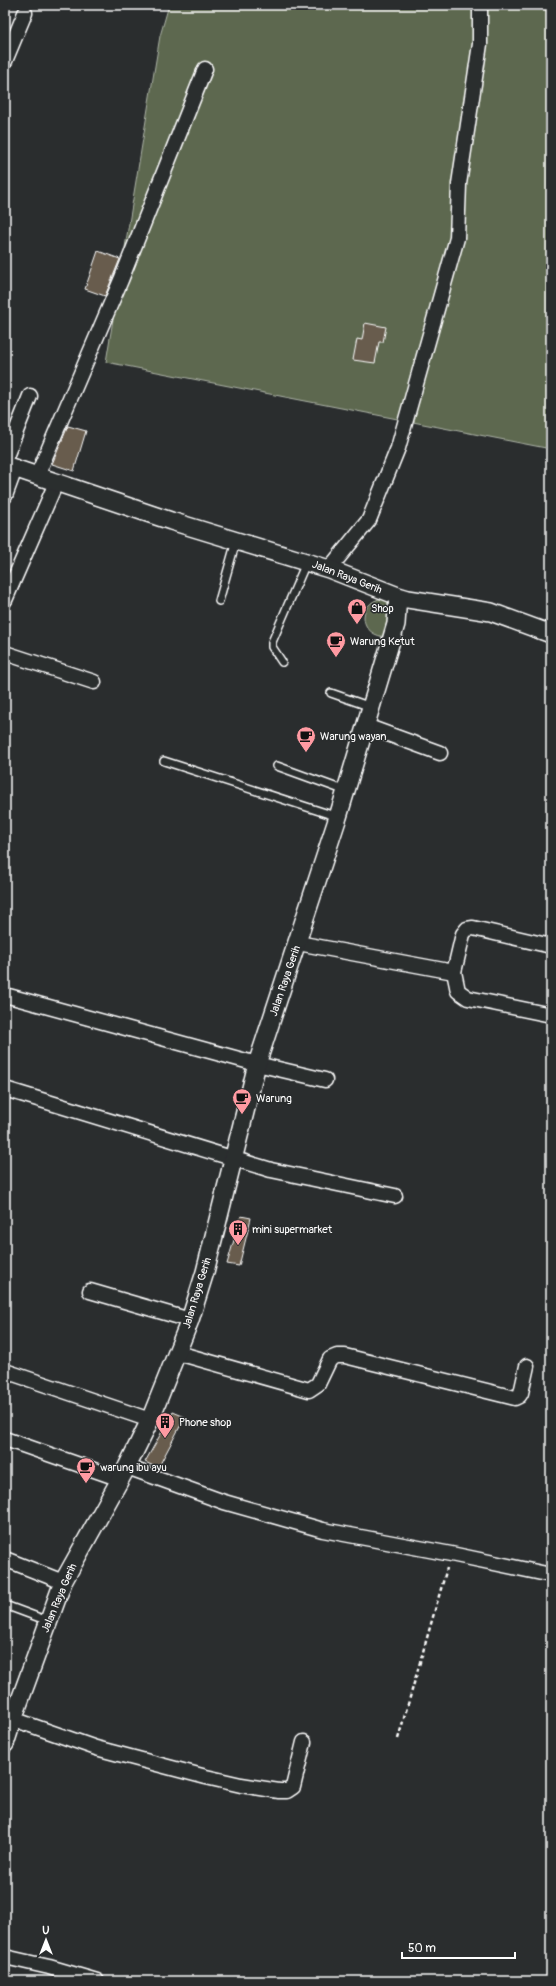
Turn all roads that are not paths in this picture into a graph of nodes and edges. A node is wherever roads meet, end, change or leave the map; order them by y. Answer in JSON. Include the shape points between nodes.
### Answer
{"nodes":[{"id":1,"x":480,"y":5,"type":"edge"},
{"id":2,"x":25,"y":13,"type":"dead end"},
{"id":3,"x":5,"y":61,"type":"edge"},
{"id":4,"x":205,"y":69,"type":"dead end"},
{"id":5,"x":30,"y":396,"type":"dead end"},
{"id":6,"x":8,"y":464,"type":"edge"},
{"id":7,"x":37,"y":476,"type":"junction"},
{"id":8,"x":56,"y":483,"type":"junction"},
{"id":9,"x":5,"y":496,"type":"edge"},
{"id":10,"x":236,"y":541,"type":"junction"},
{"id":11,"x":306,"y":562,"type":"junction"},
{"id":12,"x":329,"y":569,"type":"junction"},
{"id":13,"x":398,"y":596,"type":"junction"},
{"id":14,"x":5,"y":600,"type":"edge"},
{"id":15,"x":218,"y":602,"type":"dead end"},
{"id":16,"x":551,"y":634,"type":"edge"},
{"id":17,"x":5,"y":653,"type":"edge"},
{"id":18,"x":282,"y":662,"type":"dead end"},
{"id":19,"x":94,"y":682,"type":"dead end"},
{"id":20,"x":331,"y":693,"type":"dead end"},
{"id":21,"x":371,"y":707,"type":"junction"},
{"id":22,"x":366,"y":726,"type":"junction"},
{"id":23,"x":440,"y":752,"type":"dead end"},
{"id":24,"x":164,"y":761,"type":"dead end"},
{"id":25,"x":277,"y":766,"type":"dead end"},
{"id":26,"x":346,"y":791,"type":"junction"},
{"id":27,"x":338,"y":817,"type":"junction"},
{"id":28,"x":298,"y":943,"type":"junction"},
{"id":29,"x":551,"y":946,"type":"edge"},
{"id":30,"x":454,"y":972,"type":"junction"},
{"id":31,"x":5,"y":995,"type":"edge"},
{"id":32,"x":551,"y":1015,"type":"edge"},
{"id":33,"x":257,"y":1064,"type":"junction"},
{"id":34,"x":325,"y":1080,"type":"dead end"},
{"id":35,"x":5,"y":1089,"type":"edge"},
{"id":36,"x":232,"y":1159,"type":"junction"},
{"id":37,"x":395,"y":1196,"type":"dead end"},
{"id":38,"x":90,"y":1291,"type":"dead end"},
{"id":39,"x":190,"y":1320,"type":"junction"},
{"id":40,"x":178,"y":1353,"type":"junction"},
{"id":41,"x":527,"y":1366,"type":"dead end"},
{"id":42,"x":5,"y":1371,"type":"edge"},
{"id":43,"x":150,"y":1420,"type":"junction"},
{"id":44,"x":5,"y":1439,"type":"edge"},
{"id":45,"x":123,"y":1473,"type":"junction"},
{"id":46,"x":5,"y":1559,"type":"edge"},
{"id":47,"x":551,"y":1575,"type":"edge"},
{"id":48,"x":63,"y":1582,"type":"junction"},
{"id":49,"x":5,"y":1605,"type":"edge"},
{"id":50,"x":48,"y":1621,"type":"junction"},
{"id":51,"x":8,"y":1732,"type":"edge"},
{"id":52,"x":304,"y":1742,"type":"dead end"},
{"id":53,"x":5,"y":1957,"type":"edge"},
{"id":54,"x":97,"y":1981,"type":"edge"}],
"edges":[{"from":1,"to":12,"type":"street","via":[[480,44],[459,184],[457,238],[398,448],[369,520]]},
{"from":2,"to":3,"type":"street"},
{"from":4,"to":7,"type":"street","via":[[121,280]]},
{"from":5,"to":6,"type":"street"},
{"from":6,"to":7,"type":"street","name":"Jalan Raya Gerih"},
{"from":6,"to":9,"type":"street"},
{"from":7,"to":8,"type":"street","name":"Jalan Raya Gerih"},
{"from":8,"to":10,"type":"street","name":"Jalan Raya Gerih"},
{"from":8,"to":14,"type":"street"},
{"from":10,"to":11,"type":"street","name":"Jalan Raya Gerih"},
{"from":10,"to":15,"type":"lane"},
{"from":11,"to":12,"type":"street","name":"Jalan Raya Gerih"},
{"from":11,"to":18,"type":"lane","via":[[272,642],[272,647]]},
{"from":12,"to":13,"type":"street","name":"Jalan Raya Gerih"},
{"from":13,"to":16,"type":"street","via":[[408,600],[491,612]]},
{"from":13,"to":21,"type":"street","name":"Jalan Raya Gerih","via":[[396,624]]},
{"from":17,"to":19,"type":"street"},
{"from":20,"to":21,"type":"lane"},
{"from":21,"to":22,"type":"street","name":"Jalan Raya Gerih"},
{"from":22,"to":23,"type":"street"},
{"from":22,"to":26,"type":"street","name":"Jalan Raya Gerih"},
{"from":24,"to":27,"type":"lane"},
{"from":25,"to":26,"type":"lane"},
{"from":26,"to":27,"type":"street","name":"Jalan Raya Gerih"},
{"from":27,"to":28,"type":"street","name":"Jalan Raya Gerih"},
{"from":28,"to":30,"type":"street"},
{"from":28,"to":33,"type":"street","name":"Jalan Raya Gerih"},
{"from":29,"to":30,"type":"street","via":[[466,928]]},
{"from":30,"to":32,"type":"street","via":[[458,991],[464,997]]},
{"from":31,"to":33,"type":"street"},
{"from":33,"to":34,"type":"street"},
{"from":33,"to":36,"type":"street","name":"Jalan Raya Gerih"},
{"from":35,"to":36,"type":"street"},
{"from":36,"to":37,"type":"street","via":[[271,1170]]},
{"from":36,"to":39,"type":"street","name":"Jalan Raya Gerih","via":[[205,1272]]},
{"from":38,"to":39,"type":"street"},
{"from":39,"to":40,"type":"street","name":"Jalan Raya Gerih"},
{"from":40,"to":41,"type":"street","via":[[309,1390],[318,1384],[330,1359],[345,1356],[515,1398],[521,1393]]},
{"from":40,"to":43,"type":"street","name":"Jalan Raya Gerih"},
{"from":42,"to":43,"type":"street"},
{"from":43,"to":45,"type":"street","name":"Jalan Raya Gerih"},
{"from":44,"to":45,"type":"street"},
{"from":45,"to":47,"type":"street","via":[[323,1530]]},
{"from":45,"to":48,"type":"street","name":"Jalan Raya Gerih"},
{"from":46,"to":48,"type":"street"},
{"from":48,"to":50,"type":"street","name":"Jalan Raya Gerih"},
{"from":49,"to":50,"type":"lane"},
{"from":50,"to":51,"type":"street","name":"Jalan Raya Gerih"},
{"from":51,"to":52,"type":"street","via":[[96,1748],[241,1785],[279,1791],[287,1791],[293,1787]]},
{"from":53,"to":54,"type":"street"}]}
